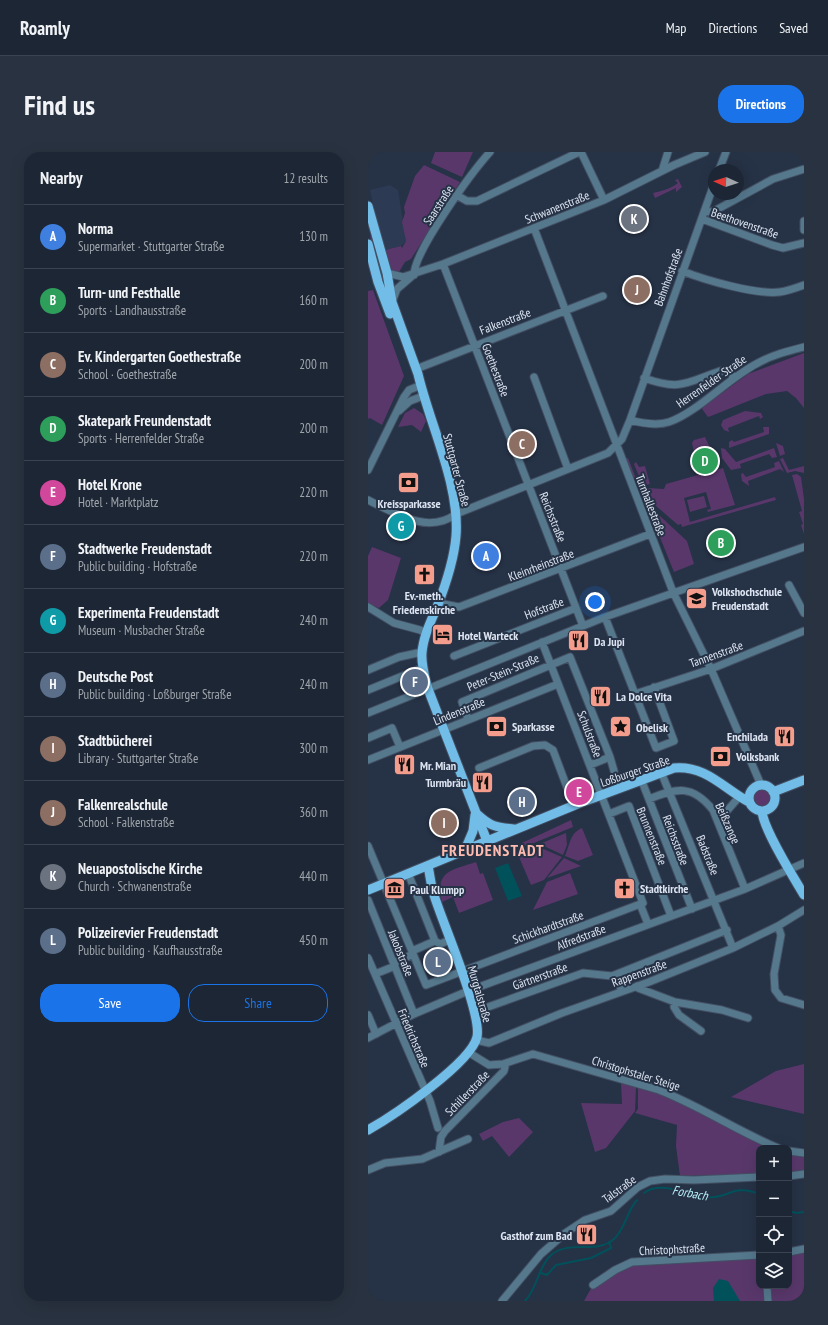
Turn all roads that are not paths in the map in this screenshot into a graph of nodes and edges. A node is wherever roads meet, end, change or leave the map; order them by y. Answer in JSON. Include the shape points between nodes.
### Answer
{"nodes":[{"id":1,"x":490,"y":152,"type":"edge"},
{"id":2,"x":580,"y":152,"type":"edge"},
{"id":3,"x":668,"y":152,"type":"edge"},
{"id":4,"x":705,"y":152,"type":"edge"},
{"id":5,"x":726,"y":152,"type":"edge"},
{"id":6,"x":721,"y":164,"type":"edge"},
{"id":7,"x":804,"y":169,"type":"edge"},
{"id":8,"x":662,"y":171,"type":"junction"},
{"id":9,"x":458,"y":196,"type":"junction"},
{"id":10,"x":604,"y":200,"type":"junction"},
{"id":11,"x":708,"y":200,"type":"edge"},
{"id":12,"x":368,"y":206,"type":"edge"},
{"id":13,"x":704,"y":211,"type":"junction"},
{"id":14,"x":702,"y":219,"type":"junction"},
{"id":15,"x":804,"y":222,"type":"edge"},
{"id":16,"x":534,"y":228,"type":"junction"},
{"id":17,"x":804,"y":230,"type":"edge"},
{"id":18,"x":804,"y":243,"type":"edge"},
{"id":19,"x":368,"y":244,"type":"edge"},
{"id":20,"x":443,"y":264,"type":"junction"},
{"id":21,"x":682,"y":271,"type":"junction"},
{"id":22,"x":387,"y":273,"type":"junction"},
{"id":23,"x":414,"y":274,"type":"junction"},
{"id":24,"x":378,"y":282,"type":"junction"},
{"id":25,"x":804,"y":285,"type":"edge"},
{"id":26,"x":603,"y":296,"type":"dead end"},
{"id":27,"x":392,"y":302,"type":"junction"},
{"id":28,"x":566,"y":309,"type":"junction"},
{"id":29,"x":474,"y":345,"type":"junction"},
{"id":30,"x":804,"y":347,"type":"edge"},
{"id":31,"x":416,"y":369,"type":"junction"},
{"id":32,"x":534,"y":377,"type":"dead end"},
{"id":33,"x":735,"y":377,"type":"junction"},
{"id":34,"x":644,"y":378,"type":"junction"},
{"id":35,"x":419,"y":386,"type":"junction"},
{"id":36,"x":423,"y":396,"type":"junction"},
{"id":37,"x":396,"y":414,"type":"junction"},
{"id":38,"x":630,"y":420,"type":"junction"},
{"id":39,"x":616,"y":447,"type":"junction"},
{"id":40,"x":568,"y":469,"type":"junction"},
{"id":41,"x":368,"y":470,"type":"edge"},
{"id":42,"x":528,"y":484,"type":"junction"},
{"id":43,"x":368,"y":500,"type":"edge"},
{"id":44,"x":456,"y":514,"type":"junction"},
{"id":45,"x":650,"y":534,"type":"junction"},
{"id":46,"x":804,"y":547,"type":"edge"},
{"id":47,"x":562,"y":569,"type":"junction"},
{"id":48,"x":789,"y":585,"type":"dead end"},
{"id":49,"x":673,"y":592,"type":"junction"},
{"id":50,"x":438,"y":603,"type":"junction"},
{"id":51,"x":368,"y":607,"type":"edge"},
{"id":52,"x":576,"y":608,"type":"junction"},
{"id":53,"x":804,"y":613,"type":"edge"},
{"id":54,"x":605,"y":617,"type":"junction"},
{"id":55,"x":583,"y":626,"type":"junction"},
{"id":56,"x":804,"y":631,"type":"edge"},
{"id":57,"x":426,"y":633,"type":"junction"},
{"id":58,"x":542,"y":642,"type":"junction"},
{"id":59,"x":422,"y":652,"type":"junction"},
{"id":60,"x":454,"y":656,"type":"dead end"},
{"id":61,"x":551,"y":664,"type":"junction"},
{"id":62,"x":422,"y":668,"type":"junction"},
{"id":63,"x":711,"y":669,"type":"junction"},
{"id":64,"x":368,"y":670,"type":"edge"},
{"id":65,"x":558,"y":684,"type":"junction"},
{"id":66,"x":654,"y":687,"type":"junction"},
{"id":67,"x":428,"y":689,"type":"junction"},
{"id":68,"x":368,"y":690,"type":"edge"},
{"id":69,"x":634,"y":694,"type":"junction"},
{"id":70,"x":368,"y":713,"type":"edge"},
{"id":71,"x":468,"y":719,"type":"junction"},
{"id":72,"x":445,"y":729,"type":"junction"},
{"id":73,"x":368,"y":738,"type":"edge"},
{"id":74,"x":400,"y":747,"type":"junction"},
{"id":75,"x":610,"y":757,"type":"junction"},
{"id":76,"x":368,"y":760,"type":"edge"},
{"id":77,"x":590,"y":765,"type":"junction"},
{"id":78,"x":479,"y":768,"type":"dead end"},
{"id":79,"x":614,"y":771,"type":"dead end"},
{"id":80,"x":661,"y":772,"type":"junction"},
{"id":81,"x":641,"y":779,"type":"junction"},
{"id":82,"x":804,"y":780,"type":"edge"},
{"id":83,"x":724,"y":785,"type":"junction"},
{"id":84,"x":761,"y":785,"type":"junction"},
{"id":85,"x":804,"y":785,"type":"edge"},
{"id":86,"x":752,"y":790,"type":"junction"},
{"id":87,"x":669,"y":791,"type":"junction"},
{"id":88,"x":601,"y":795,"type":"junction"},
{"id":89,"x":774,"y":795,"type":"junction"},
{"id":90,"x":740,"y":796,"type":"junction"},
{"id":91,"x":649,"y":799,"type":"junction"},
{"id":92,"x":749,"y":802,"type":"junction"},
{"id":93,"x":574,"y":806,"type":"junction"},
{"id":94,"x":475,"y":811,"type":"junction"},
{"id":95,"x":762,"y":811,"type":"junction"},
{"id":96,"x":608,"y":814,"type":"junction"},
{"id":97,"x":718,"y":821,"type":"junction"},
{"id":98,"x":516,"y":830,"type":"junction"},
{"id":99,"x":487,"y":841,"type":"junction"},
{"id":100,"x":368,"y":846,"type":"edge"},
{"id":101,"x":465,"y":850,"type":"junction"},
{"id":102,"x":804,"y":863,"type":"edge"},
{"id":103,"x":428,"y":866,"type":"junction"},
{"id":104,"x":789,"y":870,"type":"junction"},
{"id":105,"x":408,"y":873,"type":"junction"},
{"id":106,"x":384,"y":883,"type":"junction"},
{"id":107,"x":744,"y":889,"type":"junction"},
{"id":108,"x":368,"y":890,"type":"edge"},
{"id":109,"x":804,"y":895,"type":"edge"},
{"id":110,"x":368,"y":900,"type":"edge"},
{"id":111,"x":714,"y":900,"type":"junction"},
{"id":112,"x":642,"y":903,"type":"junction"},
{"id":113,"x":692,"y":909,"type":"junction"},
{"id":114,"x":804,"y":910,"type":"edge"},
{"id":115,"x":671,"y":916,"type":"junction"},
{"id":116,"x":648,"y":924,"type":"junction"},
{"id":117,"x":778,"y":926,"type":"junction"},
{"id":118,"x":727,"y":930,"type":"junction"},
{"id":119,"x":450,"y":940,"type":"junction"},
{"id":120,"x":435,"y":941,"type":"junction"},
{"id":121,"x":733,"y":948,"type":"junction"},
{"id":122,"x":412,"y":952,"type":"junction"},
{"id":123,"x":368,"y":958,"type":"edge"},
{"id":124,"x":394,"y":964,"type":"junction"},
{"id":125,"x":461,"y":971,"type":"junction"},
{"id":126,"x":375,"y":975,"type":"junction"},
{"id":127,"x":615,"y":975,"type":"junction"},
{"id":128,"x":368,"y":979,"type":"edge"},
{"id":129,"x":637,"y":986,"type":"junction"},
{"id":130,"x":468,"y":991,"type":"junction"},
{"id":131,"x":622,"y":991,"type":"junction"},
{"id":132,"x":675,"y":1002,"type":"junction"},
{"id":133,"x":804,"y":1005,"type":"edge"},
{"id":134,"x":474,"y":1012,"type":"junction"},
{"id":135,"x":414,"y":1014,"type":"junction"},
{"id":136,"x":368,"y":1015,"type":"edge"},
{"id":137,"x":748,"y":1018,"type":"dead end"},
{"id":138,"x":396,"y":1024,"type":"junction"},
{"id":139,"x":701,"y":1031,"type":"dead end"},
{"id":140,"x":376,"y":1034,"type":"junction"},
{"id":141,"x":368,"y":1038,"type":"edge"},
{"id":142,"x":476,"y":1040,"type":"junction"},
{"id":143,"x":468,"y":1052,"type":"junction"},
{"id":144,"x":503,"y":1064,"type":"junction"},
{"id":145,"x":425,"y":1092,"type":"junction"},
{"id":146,"x":438,"y":1128,"type":"dead end"},
{"id":147,"x":368,"y":1130,"type":"edge"},
{"id":148,"x":468,"y":1139,"type":"dead end"},
{"id":149,"x":771,"y":1145,"type":"edge"},
{"id":150,"x":792,"y":1151,"type":"edge"},
{"id":151,"x":439,"y":1152,"type":"junction"},
{"id":152,"x":804,"y":1152,"type":"edge"},
{"id":153,"x":368,"y":1167,"type":"edge"},
{"id":154,"x":377,"y":1167,"type":"junction"},
{"id":155,"x":368,"y":1170,"type":"edge"},
{"id":156,"x":804,"y":1174,"type":"edge"},
{"id":157,"x":792,"y":1176,"type":"edge"},
{"id":158,"x":756,"y":1177,"type":"edge"},
{"id":159,"x":804,"y":1249,"type":"edge"},
{"id":160,"x":792,"y":1251,"type":"edge"},
{"id":161,"x":756,"y":1255,"type":"edge"},
{"id":162,"x":593,"y":1285,"type":"dead end"},
{"id":163,"x":767,"y":1289,"type":"edge"},
{"id":164,"x":502,"y":1301,"type":"edge"},
{"id":165,"x":768,"y":1301,"type":"edge"}],
"edges":[{"from":1,"to":9,"type":"street","name":"Saarstraße"},
{"from":2,"to":9,"type":"street","via":[[477,201],[467,202]]},
{"from":2,"to":10,"type":"street"},
{"from":3,"to":8,"type":"street"},
{"from":4,"to":8,"type":"street","name":"Schwanenstraße"},
{"from":5,"to":6,"type":"street"},
{"from":7,"to":13,"type":"street","via":[[773,179],[716,210]]},
{"from":8,"to":10,"type":"street","name":"Schwanenstraße"},
{"from":9,"to":23,"type":"street","name":"Saarstraße","via":[[415,262]]},
{"from":10,"to":16,"type":"street","name":"Schwanenstraße"},
{"from":11,"to":13,"type":"street","name":"Bahnhofstraße"},
{"from":12,"to":22,"type":"main road","name":"Stuttgarter Straße"},
{"from":13,"to":14,"type":"street","name":"Bahnhofstraße"},
{"from":14,"to":18,"type":"street","name":"Beethovenstraße","via":[[783,248]]},
{"from":14,"to":21,"type":"street","name":"Bahnhofstraße"},
{"from":15,"to":17,"type":"street"},
{"from":16,"to":20,"type":"street","name":"Schwanenstraße"},
{"from":16,"to":28,"type":"street","name":"Turnhallestraße"},
{"from":19,"to":24,"type":"main road","name":"Stuttgarter Straße"},
{"from":20,"to":23,"type":"street","name":"Schwanenstraße"},
{"from":20,"to":29,"type":"street","name":"Goethestraße"},
{"from":21,"to":25,"type":"street","via":[[704,280],[751,290],[780,292]]},
{"from":21,"to":34,"type":"street","name":"Bahnhofstraße"},
{"from":22,"to":23,"type":"street","name":"Schwanenstraße","via":[[403,277]]},
{"from":22,"to":27,"type":"main road","name":"Stuttgarter Straße"},
{"from":23,"to":27,"type":"street","name":"Schwanenstraße","via":[[398,288]]},
{"from":24,"to":27,"type":"main road","via":[[382,284]]},
{"from":24,"to":35,"type":"main road","name":"Stuttgarter Straße"},
{"from":26,"to":28,"type":"street","name":"Falkenstraße"},
{"from":27,"to":31,"type":"main road","name":"Stuttgarter Straße"},
{"from":28,"to":29,"type":"street","name":"Falkenstraße"},
{"from":28,"to":39,"type":"street","name":"Turnhallestraße"},
{"from":29,"to":31,"type":"street","name":"Falkenstraße"},
{"from":29,"to":42,"type":"street","name":"Goethestraße"},
{"from":30,"to":33,"type":"street","name":"Herrenfelder Straße","via":[[783,352],[757,363]]},
{"from":31,"to":35,"type":"main road","name":"Stuttgarter Straße"},
{"from":32,"to":40,"type":"street"},
{"from":33,"to":34,"type":"street","via":[[720,371],[673,386]]},
{"from":33,"to":38,"type":"street","name":"Herrenfelder Straße","via":[[684,415],[668,422],[649,424]]},
{"from":34,"to":38,"type":"street","name":"Bahnhofstraße"},
{"from":35,"to":36,"type":"main road","name":"Stuttgarter Straße"},
{"from":35,"to":37,"type":"street","via":[[406,393]]},
{"from":36,"to":37,"type":"street","via":[[410,401]]},
{"from":36,"to":44,"type":"main road","name":"Stuttgarter Straße","via":[[453,493]]},
{"from":37,"to":41,"type":"street"},
{"from":38,"to":39,"type":"street","name":"Bahnhofstraße"},
{"from":39,"to":40,"type":"street","via":[[608,453]]},
{"from":39,"to":45,"type":"street","name":"Turnhallestraße"},
{"from":40,"to":42,"type":"street"},
{"from":42,"to":44,"type":"street"},
{"from":42,"to":47,"type":"street","name":"Reichsstraße"},
{"from":43,"to":44,"type":"street","via":[[422,523],[436,524],[449,520]]},
{"from":44,"to":50,"type":"main road","name":"Stuttgarter Straße","via":[[456,537],[451,567]]},
{"from":45,"to":47,"type":"street","name":"Kleinrheinstraße"},
{"from":45,"to":49,"type":"street","name":"Turnhallestraße"},
{"from":46,"to":49,"type":"street"},
{"from":47,"to":50,"type":"street","name":"Kleinrheinstraße","via":[[459,607]]},
{"from":47,"to":52,"type":"street","name":"Reichsstraße"},
{"from":48,"to":53,"type":"street"},
{"from":49,"to":54,"type":"street"},
{"from":49,"to":63,"type":"street","name":"Turnhallestraße"},
{"from":50,"to":57,"type":"main road","name":"Stuttgarter Straße"},
{"from":51,"to":57,"type":"street","via":[[394,623]]},
{"from":52,"to":55,"type":"street","name":"Reichsstraße"},
{"from":52,"to":60,"type":"street","name":"Hofstraße"},
{"from":54,"to":55,"type":"street"},
{"from":54,"to":69,"type":"street"},
{"from":55,"to":58,"type":"street"},
{"from":56,"to":63,"type":"street","name":"Tannenstraße"},
{"from":57,"to":59,"type":"main road","name":"Stuttgarter Straße"},
{"from":58,"to":61,"type":"street","name":"Schulstraße"},
{"from":58,"to":67,"type":"street"},
{"from":59,"to":62,"type":"main road","name":"Stuttgarter Straße"},
{"from":59,"to":64,"type":"street","via":[[399,657]]},
{"from":61,"to":65,"type":"street","name":"Schulstraße"},
{"from":61,"to":71,"type":"street","name":"Peter-Stein-Straße","via":[[462,702]]},
{"from":61,"to":75,"type":"street","name":"Peter-Stein-Straße","via":[[570,657]]},
{"from":62,"to":67,"type":"main road","name":"Stuttgarter Straße"},
{"from":62,"to":68,"type":"street"},
{"from":63,"to":66,"type":"street","name":"Tannenstraße"},
{"from":63,"to":84,"type":"street","name":"Turnhallestraße"},
{"from":65,"to":71,"type":"street","name":"Lindenstraße"},
{"from":65,"to":77,"type":"street","name":"Schulstraße"},
{"from":66,"to":69,"type":"street","name":"Tannenstraße"},
{"from":66,"to":69,"type":"street","via":[[674,741],[656,748]]},
{"from":67,"to":70,"type":"street"},
{"from":67,"to":72,"type":"main road","name":"Stuttgarter Straße"},
{"from":71,"to":72,"type":"street","name":"Lindenstraße"},
{"from":72,"to":74,"type":"street","name":"Lindenstraße"},
{"from":72,"to":94,"type":"main road","name":"Stuttgarter Straße"},
{"from":73,"to":74,"type":"street","via":[[392,728]]},
{"from":74,"to":76,"type":"street","name":"Lindenstraße"},
{"from":75,"to":77,"type":"street"},
{"from":75,"to":79,"type":"street"},
{"from":77,"to":88,"type":"street","name":"Schulstraße"},
{"from":78,"to":93,"type":"street","via":[[533,746],[545,745],[553,750]]},
{"from":80,"to":81,"type":"main road","name":"Loßburger Straße"},
{"from":80,"to":83,"type":"main road","name":"Loßburger Straße","via":[[677,768],[695,770]]},
{"from":80,"to":87,"type":"street","name":"Badstraße"},
{"from":81,"to":88,"type":"main road","name":"Loßburger Straße","via":[[619,784]]},
{"from":81,"to":91,"type":"street","name":"Reichsstraße"},
{"from":82,"to":89,"type":"main road"},
{"from":83,"to":86,"type":"main road","name":"Loßburger Straße","via":[[746,791]]},
{"from":83,"to":90,"type":"main road","name":"Loßburger Straße"},
{"from":84,"to":86,"type":"main road"},
{"from":84,"to":89,"type":"main road","via":[[768,787]]},
{"from":85,"to":89,"type":"main road"},
{"from":86,"to":92,"type":"main road"},
{"from":87,"to":91,"type":"street","name":"Beißzange"},
{"from":87,"to":97,"type":"street","name":"Beißzange","via":[[685,790],[696,794],[705,800]]},
{"from":87,"to":111,"type":"street","name":"Badstraße"},
{"from":88,"to":93,"type":"main road","name":"Loßburger Straße"},
{"from":88,"to":96,"type":"street","name":"Schulstraße"},
{"from":89,"to":95,"type":"main road","via":[[771,807]]},
{"from":90,"to":92,"type":"main road","name":"Loßburger Straße"},
{"from":90,"to":97,"type":"street"},
{"from":91,"to":113,"type":"street","name":"Reichsstraße"},
{"from":92,"to":95,"type":"main road","via":[[754,808]]},
{"from":93,"to":98,"type":"main road","name":"Loßburger Straße"},
{"from":94,"to":98,"type":"main road","name":"Stuttgarter Straße","via":[[496,828]]},
{"from":94,"to":99,"type":"main road","name":"Stuttgarter Straße"},
{"from":94,"to":101,"type":"main road","name":"Stuttgarter Straße","via":[[473,831]]},
{"from":95,"to":104,"type":"main road","via":[[764,821]]},
{"from":96,"to":112,"type":"street","name":"Schulstraße"},
{"from":96,"to":115,"type":"street","name":"Brunnenstraße","via":[[629,806]]},
{"from":97,"to":107,"type":"street","name":"Beißzange"},
{"from":98,"to":99,"type":"main road","name":"Loßburger Straße"},
{"from":99,"to":101,"type":"main road","name":"Loßburger Straße"},
{"from":100,"to":106,"type":"street"},
{"from":101,"to":103,"type":"main road","name":"Loßburger Straße"},
{"from":102,"to":104,"type":"street","name":"Alfredstraße"},
{"from":103,"to":105,"type":"main road","name":"Loßburger Straße"},
{"from":103,"to":119,"type":"main road","name":"Murgtalstraße","via":[[433,894]]},
{"from":104,"to":107,"type":"street","name":"Alfredstraße"},
{"from":104,"to":109,"type":"main road"},
{"from":105,"to":106,"type":"main road","name":"Loßburger Straße"},
{"from":105,"to":120,"type":"street"},
{"from":106,"to":108,"type":"main road","name":"Loßburger Straße"},
{"from":106,"to":122,"type":"street"},
{"from":107,"to":111,"type":"street","name":"Alfredstraße"},
{"from":110,"to":124,"type":"street","name":"Jakobstraße"},
{"from":111,"to":113,"type":"street","name":"Alfredstraße"},
{"from":111,"to":118,"type":"street","name":"Badstraße"},
{"from":112,"to":116,"type":"street","name":"Schulstraße"},
{"from":112,"to":125,"type":"street","name":"Schickhardtstraße"},
{"from":113,"to":115,"type":"street","name":"Alfredstraße"},
{"from":114,"to":117,"type":"street","name":"Rappenstraße"},
{"from":115,"to":116,"type":"street","name":"Alfredstraße"},
{"from":116,"to":130,"type":"street","name":"Alfredstraße"},
{"from":117,"to":121,"type":"street","name":"Rappenstraße"},
{"from":117,"to":133,"type":"street","via":[[781,935],[774,974],[775,990],[780,998]]},
{"from":118,"to":121,"type":"street","name":"Badstraße"},
{"from":118,"to":127,"type":"street","name":"Gärtnerstraße"},
{"from":119,"to":120,"type":"street","via":[[440,944]]},
{"from":119,"to":125,"type":"main road","name":"Murgtalstraße"},
{"from":120,"to":122,"type":"street"},
{"from":121,"to":129,"type":"street","name":"Rappenstraße"},
{"from":122,"to":124,"type":"street"},
{"from":122,"to":125,"type":"street","name":"Schickhardtstraße","via":[[426,985]]},
{"from":123,"to":126,"type":"street","name":"Friedrichstraße"},
{"from":124,"to":126,"type":"street"},
{"from":124,"to":135,"type":"street","name":"Jakobstraße"},
{"from":125,"to":130,"type":"main road","name":"Murgtalstraße"},
{"from":126,"to":128,"type":"street"},
{"from":126,"to":138,"type":"street","name":"Friedrichstraße"},
{"from":127,"to":131,"type":"street"},
{"from":127,"to":134,"type":"street","name":"Gärtnerstraße","via":[[583,972]]},
{"from":129,"to":131,"type":"street","name":"Rappenstraße"},
{"from":129,"to":132,"type":"street"},
{"from":130,"to":134,"type":"main road","name":"Murgtalstraße"},
{"from":130,"to":135,"type":"street","name":"Alfredstraße"},
{"from":131,"to":142,"type":"street","name":"Rappenstraße","via":[[489,1043]]},
{"from":132,"to":137,"type":"street","via":[[722,1010]]},
{"from":132,"to":139,"type":"street","via":[[674,1007],[679,1015]]},
{"from":134,"to":142,"type":"main road","name":"Murgtalstraße","via":[[478,1028]]},
{"from":135,"to":138,"type":"street","name":"Alfredstraße"},
{"from":136,"to":140,"type":"street"},
{"from":138,"to":140,"type":"street","name":"Alfredstraße"},
{"from":138,"to":145,"type":"street","name":"Friedrichstraße"},
{"from":140,"to":141,"type":"street","name":"Alfredstraße"},
{"from":142,"to":143,"type":"main road","name":"Murgtalstraße"},
{"from":143,"to":144,"type":"street","name":"Schillerstraße","via":[[489,1066]]},
{"from":143,"to":145,"type":"main road","name":"Murgtalstraße","via":[[440,1081]]},
{"from":144,"to":149,"type":"street","name":"Christophstaler Steige","via":[[533,1054],[659,1090]]},
{"from":144,"to":151,"type":"street","name":"Schillerstraße","via":[[504,1071],[441,1137]]},
{"from":145,"to":146,"type":"street","name":"Friedrichstraße"},
{"from":145,"to":147,"type":"main road","name":"Murgtalstraße"},
{"from":148,"to":151,"type":"street"},
{"from":150,"to":152,"type":"street"},
{"from":151,"to":154,"type":"street","via":[[422,1159],[385,1163]]},
{"from":153,"to":154,"type":"street"},
{"from":154,"to":155,"type":"street"},
{"from":156,"to":157,"type":"street"},
{"from":158,"to":164,"type":"street","name":"Talstraße","via":[[650,1181],[638,1187],[611,1211],[586,1220],[564,1234],[541,1254]]},
{"from":159,"to":160,"type":"street"},
{"from":161,"to":162,"type":"street","name":"Christophstraße","via":[[632,1262]]},
{"from":163,"to":165,"type":"street"}]}
